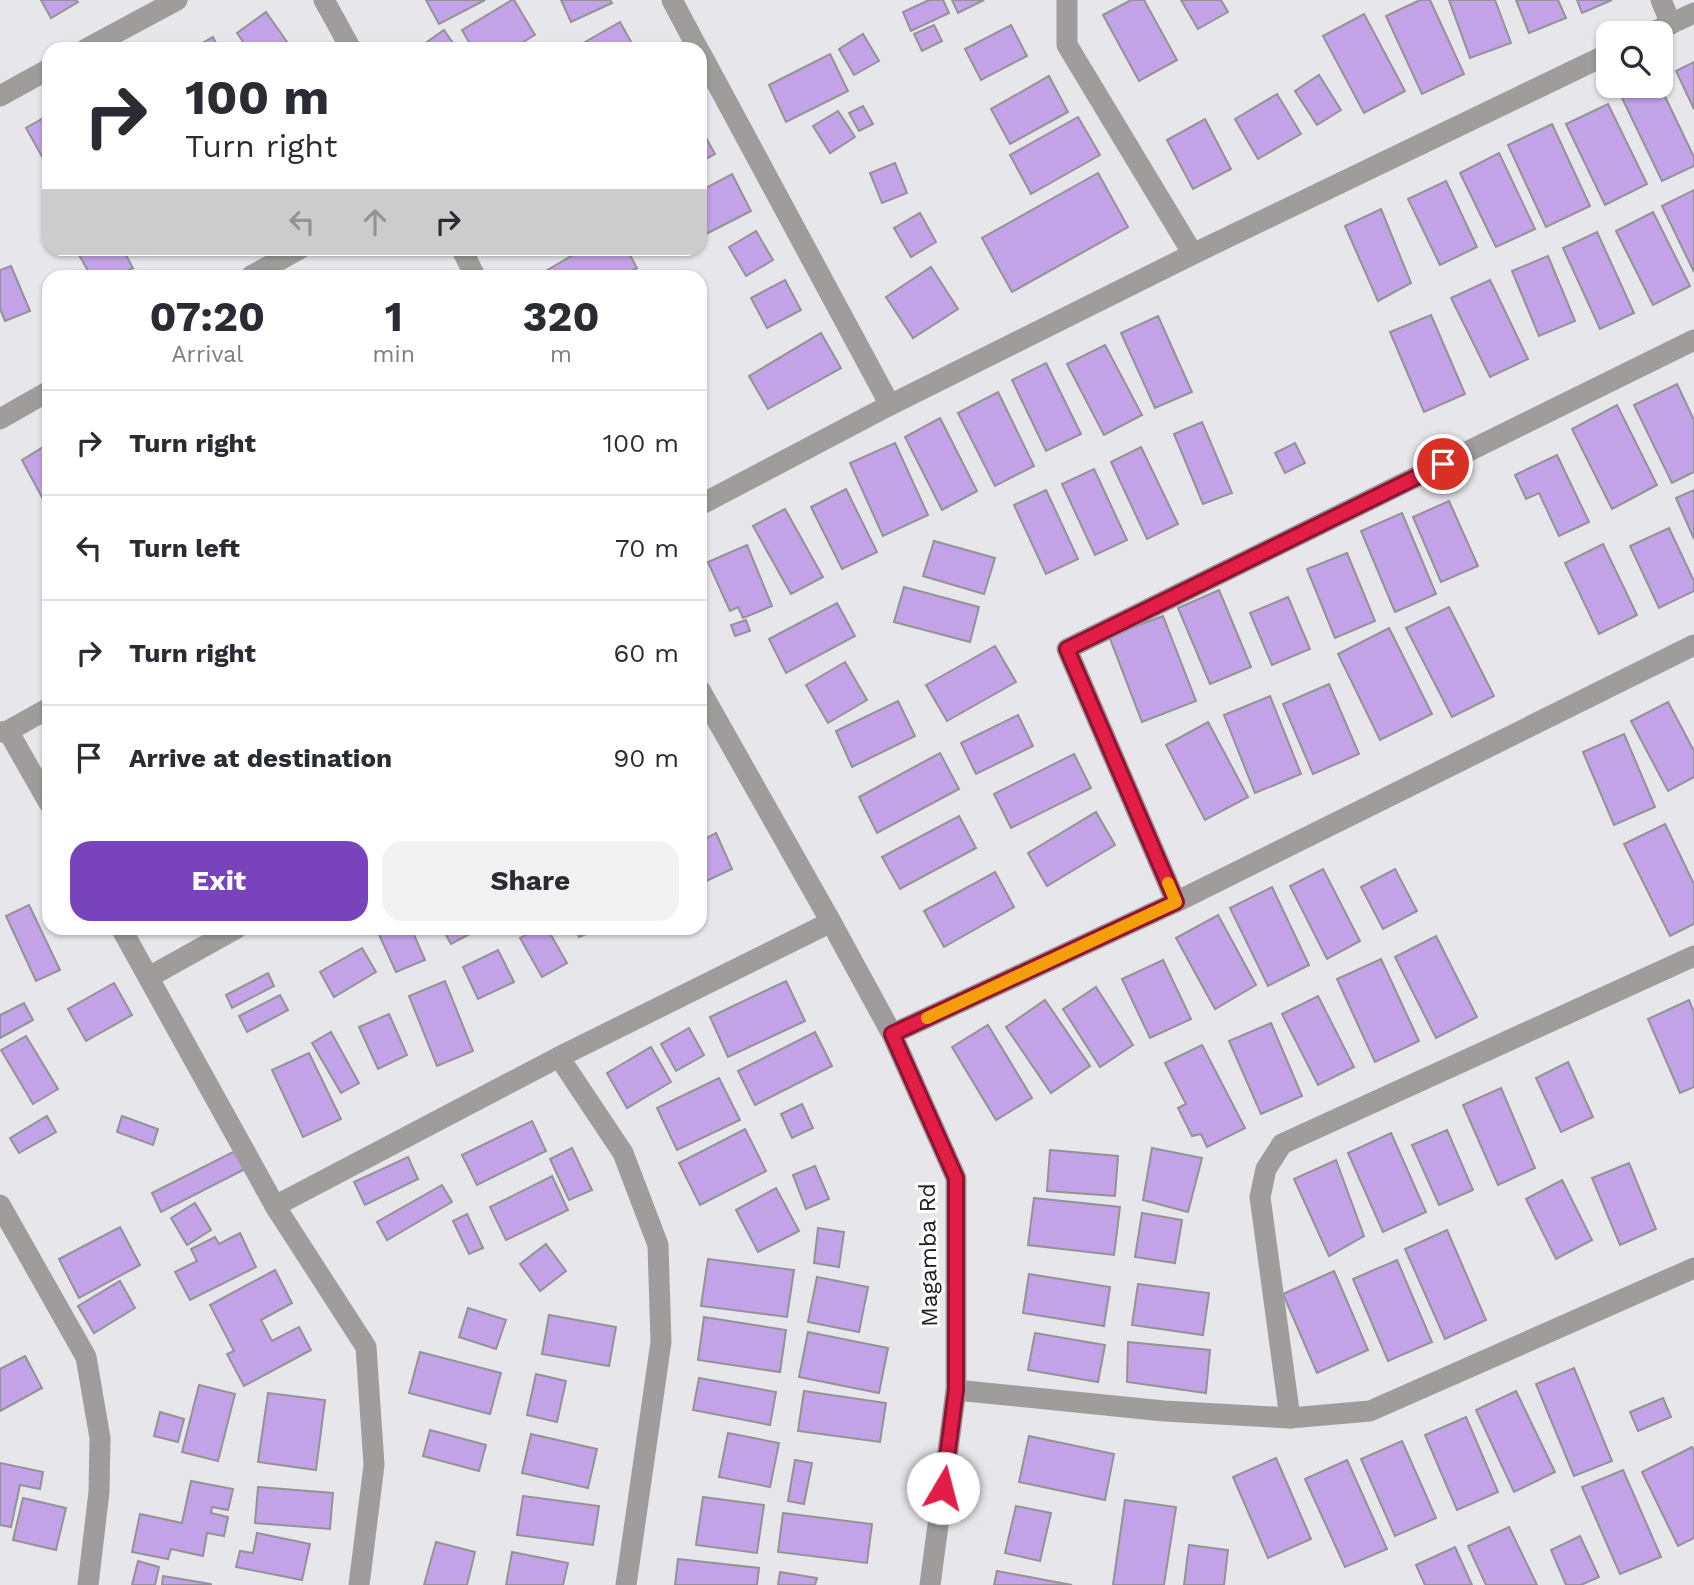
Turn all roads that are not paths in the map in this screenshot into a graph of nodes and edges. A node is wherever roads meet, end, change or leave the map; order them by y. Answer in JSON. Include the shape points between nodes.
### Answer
{"nodes":[{"id":1,"x":177,"y":0,"type":"edge"},
{"id":2,"x":324,"y":0,"type":"edge"},
{"id":3,"x":672,"y":0,"type":"edge"},
{"id":4,"x":1067,"y":0,"type":"edge"},
{"id":5,"x":1661,"y":0,"type":"edge"},
{"id":6,"x":1694,"y":13,"type":"edge"},
{"id":7,"x":1670,"y":21,"type":"edge"},
{"id":8,"x":1673,"y":23,"type":"edge"},
{"id":9,"x":99,"y":42,"type":"edge"},
{"id":10,"x":347,"y":42,"type":"edge"},
{"id":11,"x":694,"y":42,"type":"edge"},
{"id":12,"x":1596,"y":60,"type":"edge"},
{"id":13,"x":707,"y":66,"type":"edge"},
{"id":14,"x":42,"y":73,"type":"edge"},
{"id":15,"x":0,"y":96,"type":"edge"},
{"id":16,"x":1193,"y":254,"type":"junction"},
{"id":17,"x":287,"y":256,"type":"edge"},
{"id":18,"x":262,"y":270,"type":"edge"},
{"id":19,"x":1694,"y":340,"type":"edge"},
{"id":20,"x":42,"y":395,"type":"edge"},
{"id":21,"x":890,"y":405,"type":"junction"},
{"id":22,"x":0,"y":419,"type":"edge"},
{"id":23,"x":707,"y":501,"type":"edge"},
{"id":24,"x":1694,"y":645,"type":"edge"},
{"id":25,"x":707,"y":702,"type":"edge"},
{"id":26,"x":42,"y":712,"type":"edge"},
{"id":27,"x":4,"y":731,"type":"edge"},
{"id":28,"x":42,"y":792,"type":"edge"},
{"id":29,"x":1176,"y":902,"type":"junction"},
{"id":30,"x":831,"y":922,"type":"junction"},
{"id":31,"x":125,"y":935,"type":"edge"},
{"id":32,"x":224,"y":935,"type":"edge"},
{"id":33,"x":1694,"y":956,"type":"edge"},
{"id":34,"x":149,"y":977,"type":"junction"},
{"id":35,"x":892,"y":1034,"type":"junction"},
{"id":36,"x":559,"y":1058,"type":"junction"},
{"id":37,"x":0,"y":1205,"type":"edge"},
{"id":38,"x":275,"y":1206,"type":"junction"},
{"id":39,"x":1694,"y":1268,"type":"edge"},
{"id":40,"x":956,"y":1390,"type":"junction"},
{"id":41,"x":1290,"y":1418,"type":"junction"},
{"id":42,"x":88,"y":1585,"type":"edge"},
{"id":43,"x":359,"y":1585,"type":"edge"},
{"id":44,"x":626,"y":1585,"type":"edge"},
{"id":45,"x":930,"y":1585,"type":"edge"}],
"edges":[{"from":1,"to":9,"type":"street"},
{"from":2,"to":10,"type":"street"},
{"from":3,"to":11,"type":"street"},
{"from":4,"to":16,"type":"street","via":[[1067,46]]},
{"from":5,"to":7,"type":"street"},
{"from":6,"to":8,"type":"street"},
{"from":12,"to":16,"type":"street"},
{"from":13,"to":21,"type":"street"},
{"from":14,"to":15,"type":"street"},
{"from":16,"to":21,"type":"street"},
{"from":17,"to":18,"type":"street"},
{"from":19,"to":29,"type":"street","via":[[1067,649]]},
{"from":20,"to":22,"type":"street"},
{"from":21,"to":23,"type":"street"},
{"from":24,"to":29,"type":"street"},
{"from":25,"to":30,"type":"street","name":"Magamba Rd"},
{"from":26,"to":27,"type":"street"},
{"from":27,"to":28,"type":"street"},
{"from":29,"to":35,"type":"street"},
{"from":30,"to":35,"type":"street","name":"Magamba Rd"},
{"from":30,"to":36,"type":"street"},
{"from":31,"to":34,"type":"street"},
{"from":32,"to":34,"type":"street"},
{"from":33,"to":41,"type":"street","via":[[1282,1144],[1266,1169],[1260,1197]]},
{"from":34,"to":38,"type":"street"},
{"from":35,"to":40,"type":"street","name":"Magamba Rd","via":[[956,1178]]},
{"from":36,"to":38,"type":"street"},
{"from":36,"to":44,"type":"street","via":[[623,1153],[658,1245],[661,1342]]},
{"from":37,"to":42,"type":"street","via":[[86,1357],[100,1438]]},
{"from":38,"to":43,"type":"street","via":[[366,1347],[374,1465]]},
{"from":39,"to":41,"type":"street","via":[[1370,1410]]},
{"from":40,"to":41,"type":"street","via":[[1164,1411]]},
{"from":40,"to":45,"type":"street","name":"Magamba Rd"}]}
